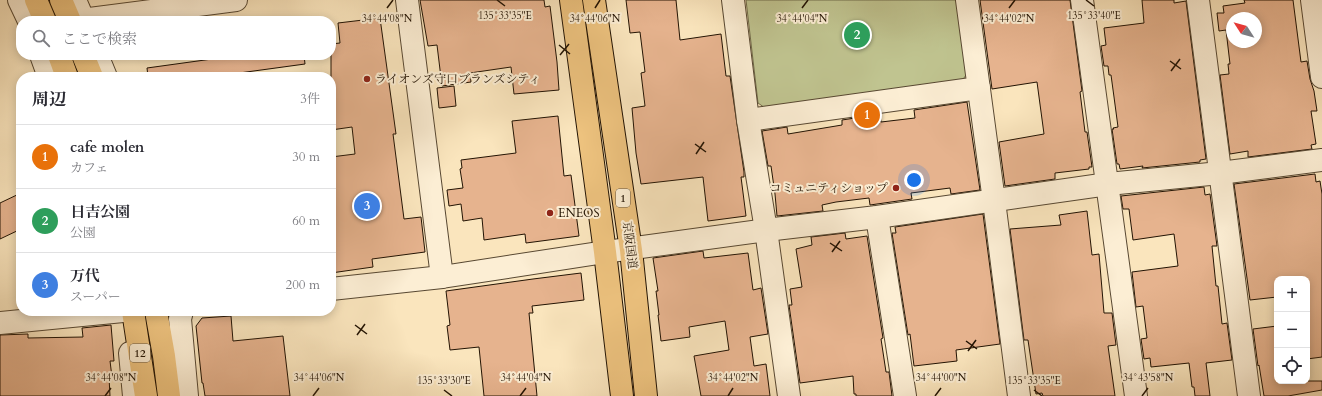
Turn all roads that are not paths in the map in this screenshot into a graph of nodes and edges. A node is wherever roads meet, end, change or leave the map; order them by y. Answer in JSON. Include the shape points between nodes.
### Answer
{"nodes":[{"id":1,"x":19,"y":0,"type":"edge"},
{"id":2,"x":36,"y":0,"type":"edge"},
{"id":3,"x":61,"y":0,"type":"edge"},
{"id":4,"x":76,"y":0,"type":"edge"},
{"id":5,"x":236,"y":0,"type":"edge"},
{"id":6,"x":407,"y":0,"type":"edge"},
{"id":7,"x":571,"y":0,"type":"edge"},
{"id":8,"x":594,"y":0,"type":"edge"},
{"id":9,"x":733,"y":0,"type":"edge"},
{"id":10,"x":967,"y":0,"type":"edge"},
{"id":11,"x":1082,"y":0,"type":"edge"},
{"id":12,"x":1198,"y":0,"type":"edge"},
{"id":13,"x":1312,"y":0,"type":"edge"},
{"id":14,"x":26,"y":16,"type":"edge"},
{"id":15,"x":43,"y":16,"type":"edge"},
{"id":16,"x":74,"y":16,"type":"edge"},
{"id":17,"x":78,"y":16,"type":"edge"},
{"id":18,"x":116,"y":16,"type":"edge"},
{"id":19,"x":43,"y":60,"type":"edge"},
{"id":20,"x":61,"y":60,"type":"edge"},
{"id":21,"x":85,"y":60,"type":"edge"},
{"id":22,"x":99,"y":60,"type":"edge"},
{"id":23,"x":47,"y":72,"type":"edge"},
{"id":24,"x":65,"y":72,"type":"edge"},
{"id":25,"x":90,"y":72,"type":"edge"},
{"id":26,"x":104,"y":72,"type":"edge"},
{"id":27,"x":1322,"y":77,"type":"edge"},
{"id":28,"x":979,"y":88,"type":"junction"},
{"id":29,"x":748,"y":120,"type":"junction"},
{"id":30,"x":1322,"y":160,"type":"edge"},
{"id":31,"x":1220,"y":173,"type":"junction"},
{"id":32,"x":1108,"y":184,"type":"junction"},
{"id":33,"x":994,"y":201,"type":"junction"},
{"id":34,"x":877,"y":217,"type":"junction"},
{"id":35,"x":766,"y":230,"type":"junction"},
{"id":36,"x":631,"y":250,"type":"junction"},
{"id":37,"x":605,"y":252,"type":"junction"},
{"id":38,"x":442,"y":277,"type":"junction"},
{"id":39,"x":336,"y":288,"type":"edge"},
{"id":40,"x":72,"y":316,"type":"edge"},
{"id":41,"x":126,"y":316,"type":"edge"},
{"id":42,"x":134,"y":316,"type":"edge"},
{"id":43,"x":157,"y":316,"type":"edge"},
{"id":44,"x":181,"y":316,"type":"edge"},
{"id":45,"x":0,"y":323,"type":"edge"},
{"id":46,"x":134,"y":396,"type":"edge"},
{"id":47,"x":146,"y":396,"type":"edge"},
{"id":48,"x":169,"y":396,"type":"edge"},
{"id":49,"x":187,"y":396,"type":"edge"},
{"id":50,"x":622,"y":396,"type":"edge"},
{"id":51,"x":646,"y":396,"type":"edge"},
{"id":52,"x":788,"y":396,"type":"edge"},
{"id":53,"x":905,"y":396,"type":"edge"},
{"id":54,"x":1019,"y":396,"type":"edge"},
{"id":55,"x":1136,"y":396,"type":"edge"},
{"id":56,"x":1249,"y":396,"type":"edge"}],
"edges":[{"from":1,"to":14,"type":"street"},
{"from":2,"to":15,"type":"highway"},
{"from":3,"to":16,"type":"highway"},
{"from":4,"to":17,"type":"street"},
{"from":5,"to":18,"type":"street"},
{"from":6,"to":38,"type":"street"},
{"from":7,"to":37,"type":"highway","number":"1"},
{"from":8,"to":36,"type":"highway","name":"京阪国道","number":"1"},
{"from":9,"to":29,"type":"street"},
{"from":10,"to":28,"type":"street"},
{"from":11,"to":32,"type":"street"},
{"from":12,"to":31,"type":"street"},
{"from":13,"to":27,"type":"street"},
{"from":19,"to":23,"type":"street"},
{"from":20,"to":24,"type":"highway"},
{"from":21,"to":25,"type":"highway"},
{"from":22,"to":26,"type":"street"},
{"from":28,"to":29,"type":"street"},
{"from":28,"to":33,"type":"street"},
{"from":29,"to":35,"type":"street"},
{"from":30,"to":31,"type":"street"},
{"from":31,"to":32,"type":"street"},
{"from":31,"to":56,"type":"street"},
{"from":32,"to":33,"type":"street"},
{"from":32,"to":55,"type":"street"},
{"from":33,"to":34,"type":"street"},
{"from":33,"to":54,"type":"street"},
{"from":34,"to":35,"type":"street"},
{"from":34,"to":53,"type":"street"},
{"from":35,"to":36,"type":"street"},
{"from":35,"to":52,"type":"street"},
{"from":36,"to":37,"type":"street"},
{"from":36,"to":51,"type":"highway","name":"京阪国道","number":"1"},
{"from":37,"to":38,"type":"street"},
{"from":37,"to":50,"type":"highway","number":"1"},
{"from":38,"to":39,"type":"street"},
{"from":40,"to":45,"type":"street"},
{"from":41,"to":46,"type":"street"},
{"from":42,"to":47,"type":"highway","number":"12"},
{"from":43,"to":48,"type":"highway"},
{"from":44,"to":49,"type":"street"}]}
